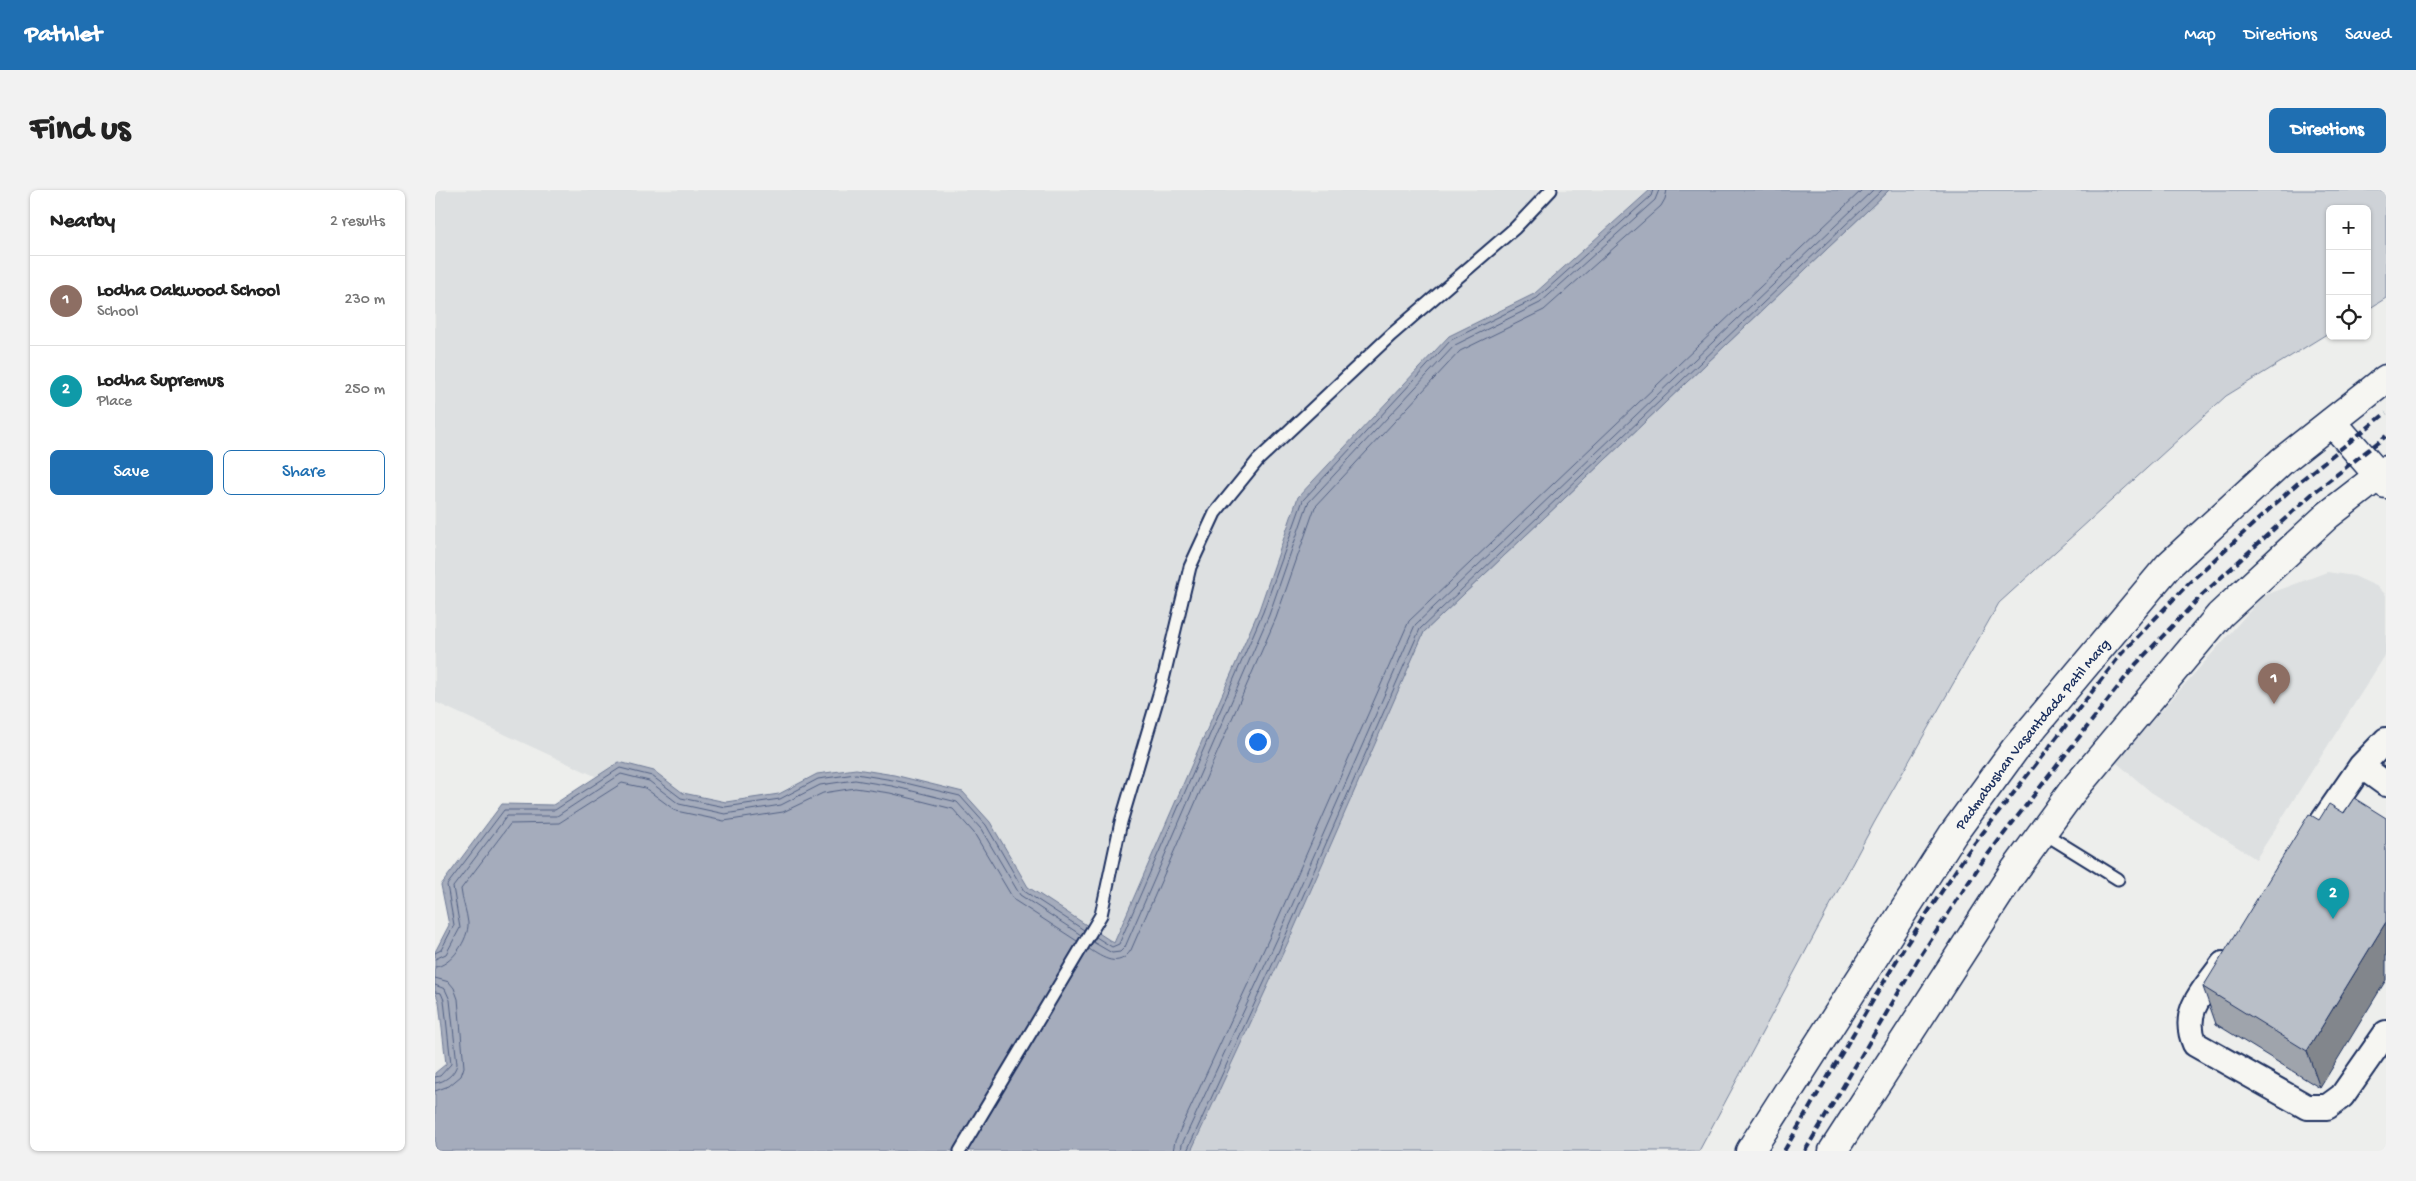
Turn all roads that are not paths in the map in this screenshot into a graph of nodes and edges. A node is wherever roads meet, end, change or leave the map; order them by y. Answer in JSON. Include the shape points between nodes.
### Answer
{"nodes":[{"id":1,"x":1551,"y":190,"type":"edge"},
{"id":2,"x":2385,"y":381,"type":"edge"},
{"id":3,"x":2332,"y":422,"type":"junction"},
{"id":4,"x":2384,"y":476,"type":"edge"},
{"id":5,"x":2386,"y":740,"type":"edge"},
{"id":6,"x":2361,"y":766,"type":"junction"},
{"id":7,"x":2386,"y":784,"type":"edge"},
{"id":8,"x":2042,"y":832,"type":"junction"},
{"id":9,"x":2299,"y":856,"type":"edge"},
{"id":10,"x":2118,"y":879,"type":"dead end"},
{"id":11,"x":2237,"y":945,"type":"edge"},
{"id":12,"x":2386,"y":1033,"type":"edge"},
{"id":13,"x":960,"y":1151,"type":"edge"},
{"id":14,"x":1750,"y":1151,"type":"edge"},
{"id":15,"x":1833,"y":1151,"type":"edge"}],
"edges":[{"from":1,"to":13,"type":"lane","via":[[1515,228],[1391,335],[1258,460],[1215,513],[1190,567],[1162,684],[1121,822],[1101,915]]},
{"from":2,"to":3,"type":"main road","name":"Padmabushan Vasantdada Patil Marg"},
{"from":3,"to":4,"type":"main road"},
{"from":3,"to":14,"type":"main road","name":"Padmabushan Vasantdada Patil Marg","via":[[2282,461],[2169,565],[2015,749],[1953,834]]},
{"from":4,"to":8,"type":"main road","via":[[2328,515],[2220,614]]},
{"from":5,"to":6,"type":"street"},
{"from":6,"to":7,"type":"street"},
{"from":6,"to":9,"type":"street"},
{"from":8,"to":10,"type":"lane"},
{"from":8,"to":15,"type":"main road","via":[[2011,874]]},
{"from":11,"to":12,"type":"street","via":[[2191,1009],[2191,1034],[2195,1044],[2307,1107],[2327,1107],[2342,1096]]}]}
